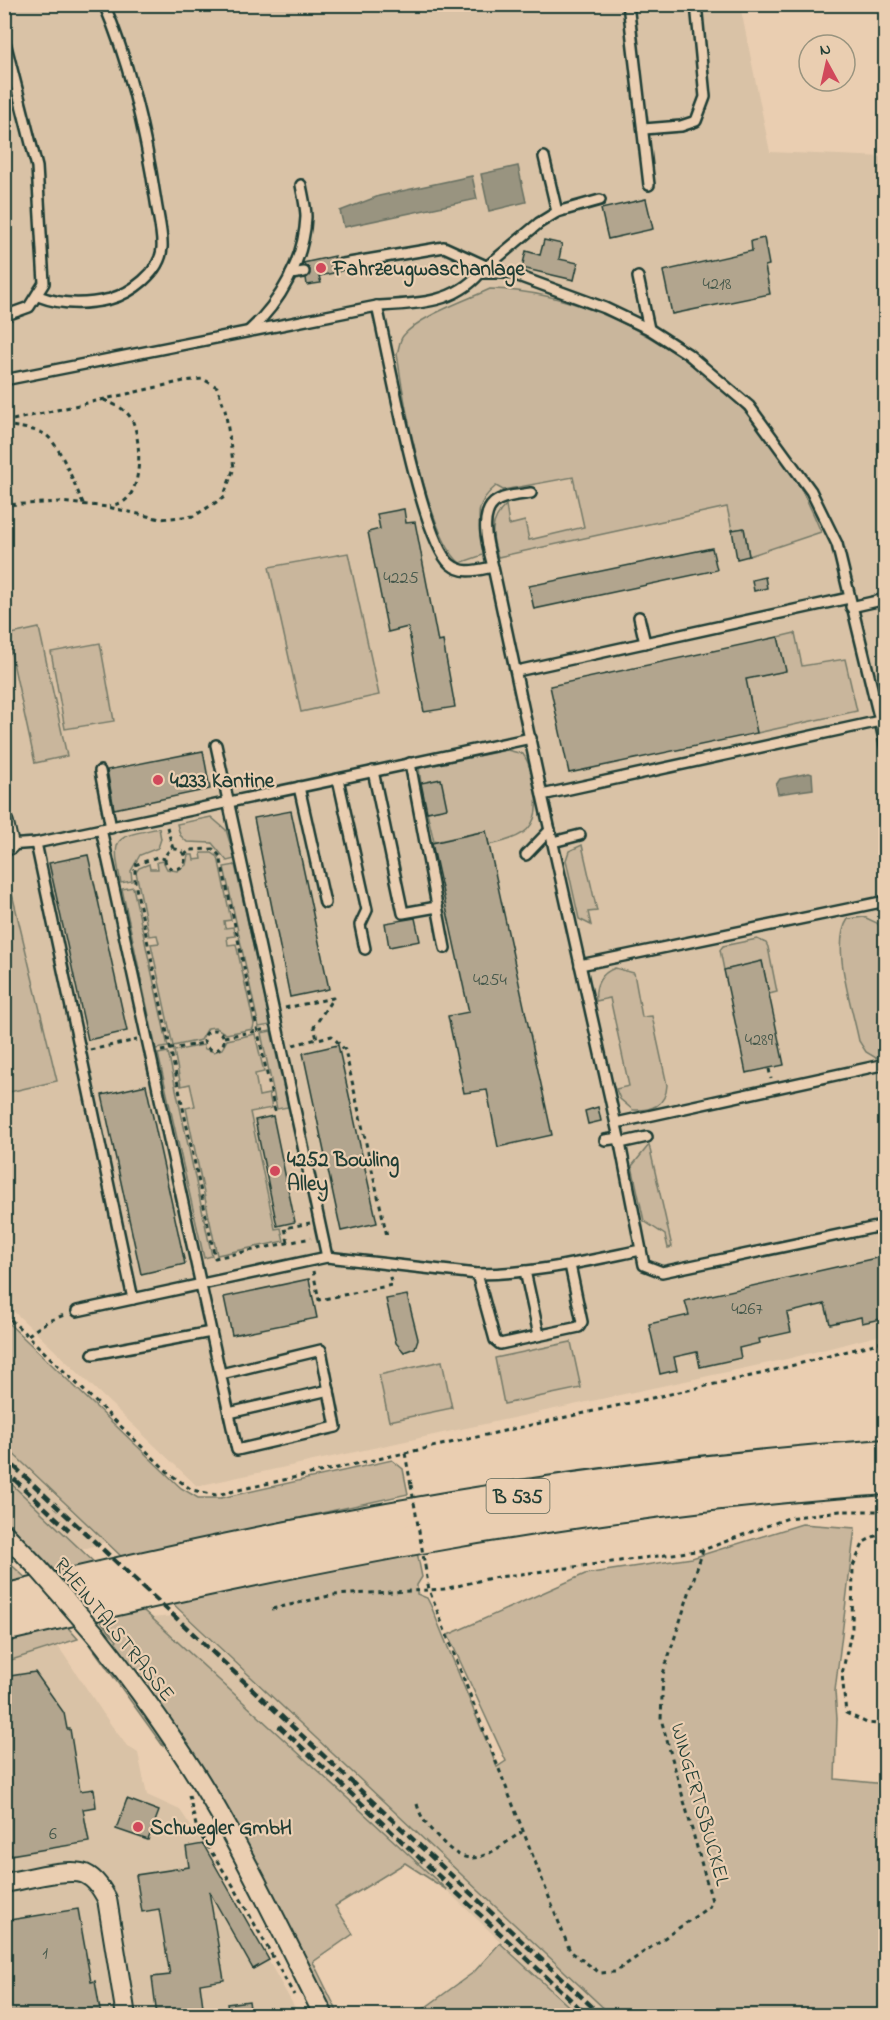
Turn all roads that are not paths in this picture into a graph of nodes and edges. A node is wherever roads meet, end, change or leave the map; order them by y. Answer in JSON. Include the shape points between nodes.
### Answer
{"nodes":[{"id":1,"x":105,"y":4,"type":"edge"},
{"id":2,"x":628,"y":4,"type":"edge"},
{"id":3,"x":696,"y":4,"type":"edge"},
{"id":4,"x":4,"y":38,"type":"edge"},
{"id":5,"x":644,"y":129,"type":"junction"},
{"id":6,"x":544,"y":157,"type":"dead end"},
{"id":7,"x":301,"y":185,"type":"dead end"},
{"id":8,"x":649,"y":185,"type":"dead end"},
{"id":9,"x":600,"y":200,"type":"dead end"},
{"id":10,"x":557,"y":212,"type":"junction"},
{"id":11,"x":337,"y":265,"type":"dead end"},
{"id":12,"x":483,"y":270,"type":"junction"},
{"id":13,"x":304,"y":272,"type":"dead end"},
{"id":14,"x":291,"y":274,"type":"junction"},
{"id":15,"x":638,"y":277,"type":"dead end"},
{"id":16,"x":38,"y":296,"type":"junction"},
{"id":17,"x":377,"y":306,"type":"junction"},
{"id":18,"x":4,"y":316,"type":"edge"},
{"id":19,"x":649,"y":329,"type":"junction"},
{"id":20,"x":248,"y":331,"type":"junction"},
{"id":21,"x":4,"y":380,"type":"edge"},
{"id":22,"x":759,"y":400,"type":"dead end"},
{"id":23,"x":749,"y":406,"type":"junction"},
{"id":24,"x":531,"y":493,"type":"dead end"},
{"id":25,"x":493,"y":567,"type":"junction"},
{"id":26,"x":885,"y":599,"type":"edge"},
{"id":27,"x":850,"y":602,"type":"junction"},
{"id":28,"x":639,"y":617,"type":"dead end"},
{"id":29,"x":645,"y":643,"type":"junction"},
{"id":30,"x":517,"y":670,"type":"junction"},
{"id":31,"x":880,"y":721,"type":"junction"},
{"id":32,"x":531,"y":738,"type":"junction"},
{"id":33,"x":216,"y":745,"type":"dead end"},
{"id":34,"x":885,"y":749,"type":"edge"},
{"id":35,"x":410,"y":763,"type":"junction"},
{"id":36,"x":100,"y":771,"type":"dead end"},
{"id":37,"x":373,"y":771,"type":"junction"},
{"id":38,"x":338,"y":779,"type":"junction"},
{"id":39,"x":299,"y":787,"type":"junction"},
{"id":40,"x":542,"y":795,"type":"junction"},
{"id":41,"x":228,"y":802,"type":"junction"},
{"id":42,"x":4,"y":823,"type":"edge"},
{"id":43,"x":106,"y":828,"type":"junction"},
{"id":44,"x":550,"y":830,"type":"junction"},
{"id":45,"x":580,"y":835,"type":"dead end"},
{"id":46,"x":553,"y":842,"type":"junction"},
{"id":47,"x":36,"y":843,"type":"junction"},
{"id":48,"x":7,"y":846,"type":"edge"},
{"id":49,"x":526,"y":855,"type":"dead end"},
{"id":50,"x":885,"y":901,"type":"edge"},
{"id":51,"x":325,"y":903,"type":"dead end"},
{"id":52,"x":437,"y":907,"type":"junction"},
{"id":53,"x":674,"y":945,"type":"junction"},
{"id":54,"x":445,"y":948,"type":"dead end"},
{"id":55,"x":365,"y":949,"type":"dead end"},
{"id":56,"x":676,"y":956,"type":"dead end"},
{"id":57,"x":580,"y":964,"type":"junction"},
{"id":58,"x":885,"y":1064,"type":"edge"},
{"id":59,"x":616,"y":1123,"type":"junction"},
{"id":60,"x":647,"y":1137,"type":"dead end"},
{"id":61,"x":606,"y":1140,"type":"dead end"},
{"id":62,"x":620,"y":1140,"type":"junction"},
{"id":63,"x":885,"y":1225,"type":"edge"},
{"id":64,"x":641,"y":1250,"type":"junction"},
{"id":65,"x":327,"y":1257,"type":"junction"},
{"id":66,"x":570,"y":1265,"type":"junction"},
{"id":67,"x":525,"y":1271,"type":"junction"},
{"id":68,"x":477,"y":1274,"type":"junction"},
{"id":69,"x":202,"y":1284,"type":"junction"},
{"id":70,"x":133,"y":1299,"type":"junction"},
{"id":71,"x":77,"y":1311,"type":"road end"},
{"id":72,"x":211,"y":1332,"type":"junction"},
{"id":73,"x":539,"y":1335,"type":"junction"},
{"id":74,"x":93,"y":1354,"type":"dead end"},
{"id":75,"x":221,"y":1374,"type":"junction"},
{"id":76,"x":329,"y":1390,"type":"junction"},
{"id":77,"x":229,"y":1413,"type":"junction"},
{"id":78,"x":885,"y":1455,"type":"edge"},
{"id":79,"x":885,"y":1479,"type":"edge"},
{"id":80,"x":4,"y":1533,"type":"edge"},
{"id":81,"x":4,"y":1600,"type":"edge"},
{"id":82,"x":4,"y":1626,"type":"edge"},
{"id":83,"x":4,"y":1883,"type":"edge"},
{"id":84,"x":126,"y":2016,"type":"edge"},
{"id":85,"x":324,"y":2016,"type":"edge"}],
"edges":[{"from":1,"to":16,"type":"lane","via":[[118,36],[144,137],[162,249],[145,279],[125,295],[76,303],[53,302]]},
{"from":2,"to":5,"type":"lane"},
{"from":3,"to":5,"type":"lane","via":[[705,98],[702,110],[696,121],[681,126]]},
{"from":4,"to":16,"type":"lane","via":[[37,167],[44,262],[44,284]]},
{"from":5,"to":8,"type":"lane"},
{"from":6,"to":10,"type":"lane"},
{"from":7,"to":14,"type":"lane","via":[[306,217]]},
{"from":9,"to":10,"type":"lane"},
{"from":10,"to":12,"type":"lane"},
{"from":11,"to":12,"type":"lane","via":[[444,247]]},
{"from":12,"to":17,"type":"lane","via":[[453,296]]},
{"from":12,"to":19,"type":"lane","via":[[520,276]]},
{"from":13,"to":14,"type":"lane"},
{"from":14,"to":20,"type":"lane","via":[[279,298]]},
{"from":15,"to":19,"type":"lane"},
{"from":16,"to":18,"type":"lane","via":[[29,307]]},
{"from":17,"to":20,"type":"lane"},
{"from":17,"to":25,"type":"lane","via":[[425,518],[448,563],[462,572]]},
{"from":19,"to":23,"type":"lane","via":[[688,354]]},
{"from":20,"to":21,"type":"lane"},
{"from":22,"to":23,"type":"lane"},
{"from":23,"to":27,"type":"lane","via":[[811,491],[837,544]]},
{"from":24,"to":25,"type":"lane","via":[[504,498],[490,510],[486,518]]},
{"from":25,"to":30,"type":"lane"},
{"from":26,"to":27,"type":"lane"},
{"from":27,"to":29,"type":"lane"},
{"from":27,"to":31,"type":"lane"},
{"from":28,"to":29,"type":"lane"},
{"from":29,"to":30,"type":"lane"},
{"from":30,"to":32,"type":"lane"},
{"from":31,"to":34,"type":"lane"},
{"from":31,"to":40,"type":"lane"},
{"from":32,"to":35,"type":"lane"},
{"from":32,"to":40,"type":"lane"},
{"from":33,"to":41,"type":"lane"},
{"from":35,"to":37,"type":"lane"},
{"from":35,"to":52,"type":"lane"},
{"from":36,"to":43,"type":"lane"},
{"from":37,"to":38,"type":"lane"},
{"from":37,"to":52,"type":"lane","via":[[403,913]]},
{"from":38,"to":39,"type":"lane"},
{"from":38,"to":55,"type":"lane","via":[[367,910],[360,925]]},
{"from":39,"to":41,"type":"lane"},
{"from":39,"to":51,"type":"lane"},
{"from":40,"to":44,"type":"lane"},
{"from":41,"to":43,"type":"lane"},
{"from":41,"to":65,"type":"lane"},
{"from":42,"to":48,"type":"street"},
{"from":43,"to":47,"type":"lane"},
{"from":43,"to":69,"type":"lane","via":[[147,1038]]},
{"from":44,"to":46,"type":"lane"},
{"from":44,"to":49,"type":"lane"},
{"from":45,"to":46,"type":"lane"},
{"from":46,"to":57,"type":"lane"},
{"from":47,"to":48,"type":"lane"},
{"from":47,"to":70,"type":"lane"},
{"from":50,"to":53,"type":"lane","via":[[802,924]]},
{"from":52,"to":54,"type":"lane"},
{"from":53,"to":56,"type":"lane"},
{"from":53,"to":57,"type":"lane"},
{"from":57,"to":59,"type":"lane"},
{"from":58,"to":59,"type":"lane","via":[[831,1072]]},
{"from":59,"to":62,"type":"lane"},
{"from":60,"to":62,"type":"lane"},
{"from":61,"to":62,"type":"lane"},
{"from":62,"to":64,"type":"lane"},
{"from":63,"to":64,"type":"lane","via":[[662,1272],[644,1264]]},
{"from":64,"to":66,"type":"lane"},
{"from":65,"to":68,"type":"lane"},
{"from":65,"to":69,"type":"lane"},
{"from":66,"to":67,"type":"lane"},
{"from":66,"to":73,"type":"lane","via":[[582,1322],[579,1327]]},
{"from":67,"to":68,"type":"lane"},
{"from":67,"to":73,"type":"lane"},
{"from":68,"to":73,"type":"lane","via":[[495,1340],[500,1344]]},
{"from":69,"to":70,"type":"lane"},
{"from":69,"to":72,"type":"lane"},
{"from":70,"to":71,"type":"lane"},
{"from":72,"to":74,"type":"lane"},
{"from":72,"to":75,"type":"lane"},
{"from":75,"to":76,"type":"lane","via":[[321,1350]]},
{"from":75,"to":77,"type":"lane"},
{"from":76,"to":77,"type":"lane"},
{"from":76,"to":77,"type":"lane","via":[[336,1428],[237,1450]]},
{"from":78,"to":81,"type":"highway","number":"B 535","via":[[696,1472],[517,1496],[306,1534]]},
{"from":79,"to":82,"type":"highway","number":"B 535","via":[[744,1490],[553,1515],[172,1586]]},
{"from":80,"to":85,"type":"street","name":"RHEINTALSTRASSE","bridge":true,"via":[[97,1636],[185,1758],[230,1831]]},
{"from":83,"to":84,"type":"street","via":[[69,1872],[86,1874],[100,1885],[107,1899]]}]}
